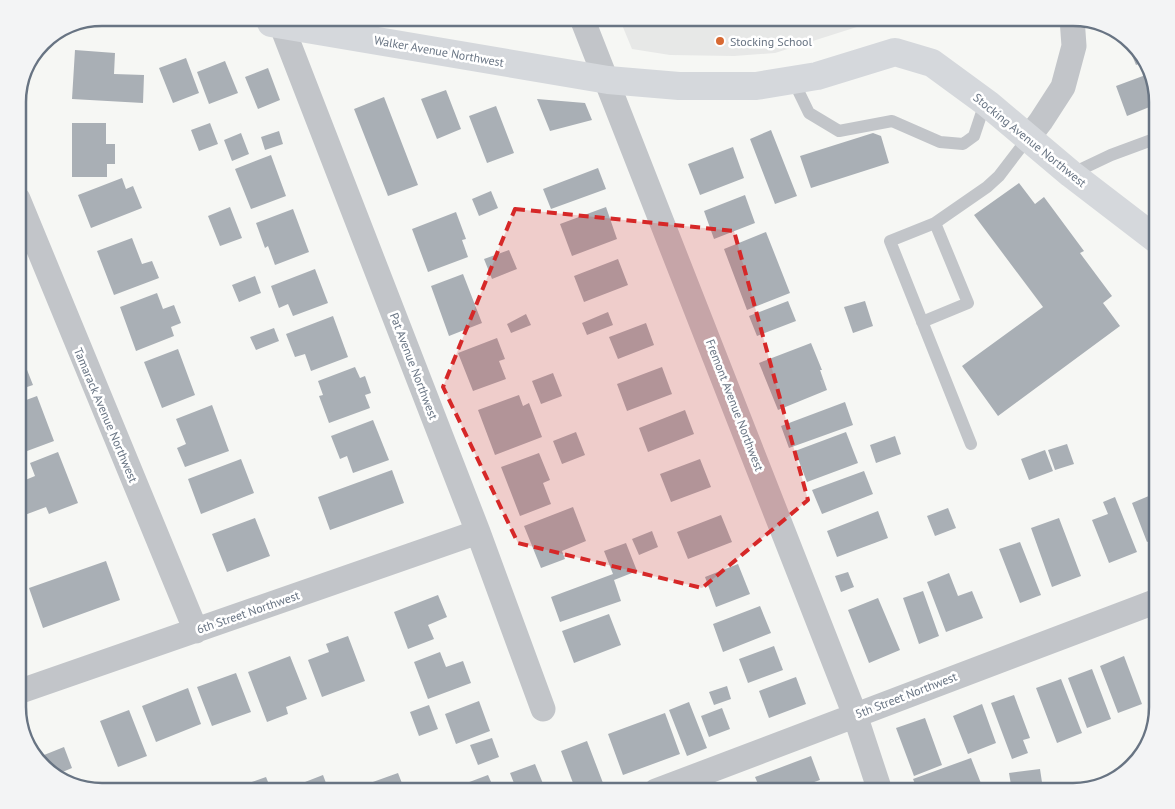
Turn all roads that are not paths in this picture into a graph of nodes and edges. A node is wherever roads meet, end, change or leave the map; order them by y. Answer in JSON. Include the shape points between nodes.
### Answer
{"nodes":[{"id":1,"x":277,"y":26,"type":"edge"},
{"id":2,"x":293,"y":26,"type":"edge"},
{"id":3,"x":586,"y":26,"type":"edge"},
{"id":4,"x":1073,"y":26,"type":"edge"},
{"id":5,"x":895,"y":52,"type":"joint"},
{"id":6,"x":608,"y":80,"type":"junction"},
{"id":7,"x":792,"y":80,"type":"junction"},
{"id":8,"x":986,"y":103,"type":"junction"},
{"id":9,"x":1028,"y":138,"type":"junction"},
{"id":10,"x":1149,"y":141,"type":"edge"},
{"id":11,"x":1071,"y":174,"type":"junction"},
{"id":12,"x":26,"y":219,"type":"edge"},
{"id":13,"x":936,"y":223,"type":"junction"},
{"id":14,"x":1149,"y":233,"type":"edge"},
{"id":15,"x":922,"y":322,"type":"junction"},
{"id":16,"x":971,"y":444,"type":"dead end"},
{"id":17,"x":478,"y":532,"type":"junction"},
{"id":18,"x":1149,"y":604,"type":"edge"},
{"id":19,"x":196,"y":631,"type":"junction"},
{"id":20,"x":26,"y":689,"type":"edge"},
{"id":21,"x":543,"y":709,"type":"dead end"},
{"id":22,"x":855,"y":714,"type":"junction"},
{"id":23,"x":679,"y":783,"type":"edge"},
{"id":24,"x":877,"y":783,"type":"edge"}],
"edges":[{"from":1,"to":17,"type":"street","name":"Pat Avenue Northwest"},
{"from":2,"to":6,"type":"main road","name":"Walker Avenue Northwest"},
{"from":3,"to":6,"type":"street","name":"Fremont Avenue Northwest"},
{"from":4,"to":9,"type":"street","via":[[1074,46],[1063,87]]},
{"from":5,"to":7,"type":"main road","name":"Walker Avenue Northwest","via":[[818,76]]},
{"from":5,"to":8,"type":"main road","name":"Stocking Avenue Northwest","via":[[932,63]]},
{"from":6,"to":7,"type":"main road","name":"Walker Avenue Northwest","via":[[689,86],[756,86]]},
{"from":6,"to":22,"type":"street","name":"Fremont Avenue Northwest"},
{"from":7,"to":8,"type":"lane","via":[[809,113],[839,131],[892,121],[940,142],[963,144],[974,136]]},
{"from":8,"to":9,"type":"main road","name":"Stocking Avenue Northwest"},
{"from":9,"to":11,"type":"main road","name":"Stocking Avenue Northwest"},
{"from":9,"to":13,"type":"lane","via":[[999,176]]},
{"from":10,"to":11,"type":"lane","via":[[1112,154]]},
{"from":11,"to":14,"type":"main road","name":"Stocking Avenue Northwest"},
{"from":12,"to":19,"type":"street","name":"Tamarack Avenue Northwest"},
{"from":13,"to":15,"type":"lane","via":[[890,242]]},
{"from":13,"to":15,"type":"lane","via":[[968,303]]},
{"from":15,"to":16,"type":"lane"},
{"from":17,"to":19,"type":"street","name":"6th Street Northwest"},
{"from":17,"to":21,"type":"street","name":"Pat Avenue Northwest"},
{"from":18,"to":22,"type":"street","name":"5th Street Northwest"},
{"from":19,"to":20,"type":"street","name":"6th Street Northwest"},
{"from":22,"to":23,"type":"street","name":"5th Street Northwest"},
{"from":22,"to":24,"type":"street","name":"Fremont Avenue Northwest"}]}
